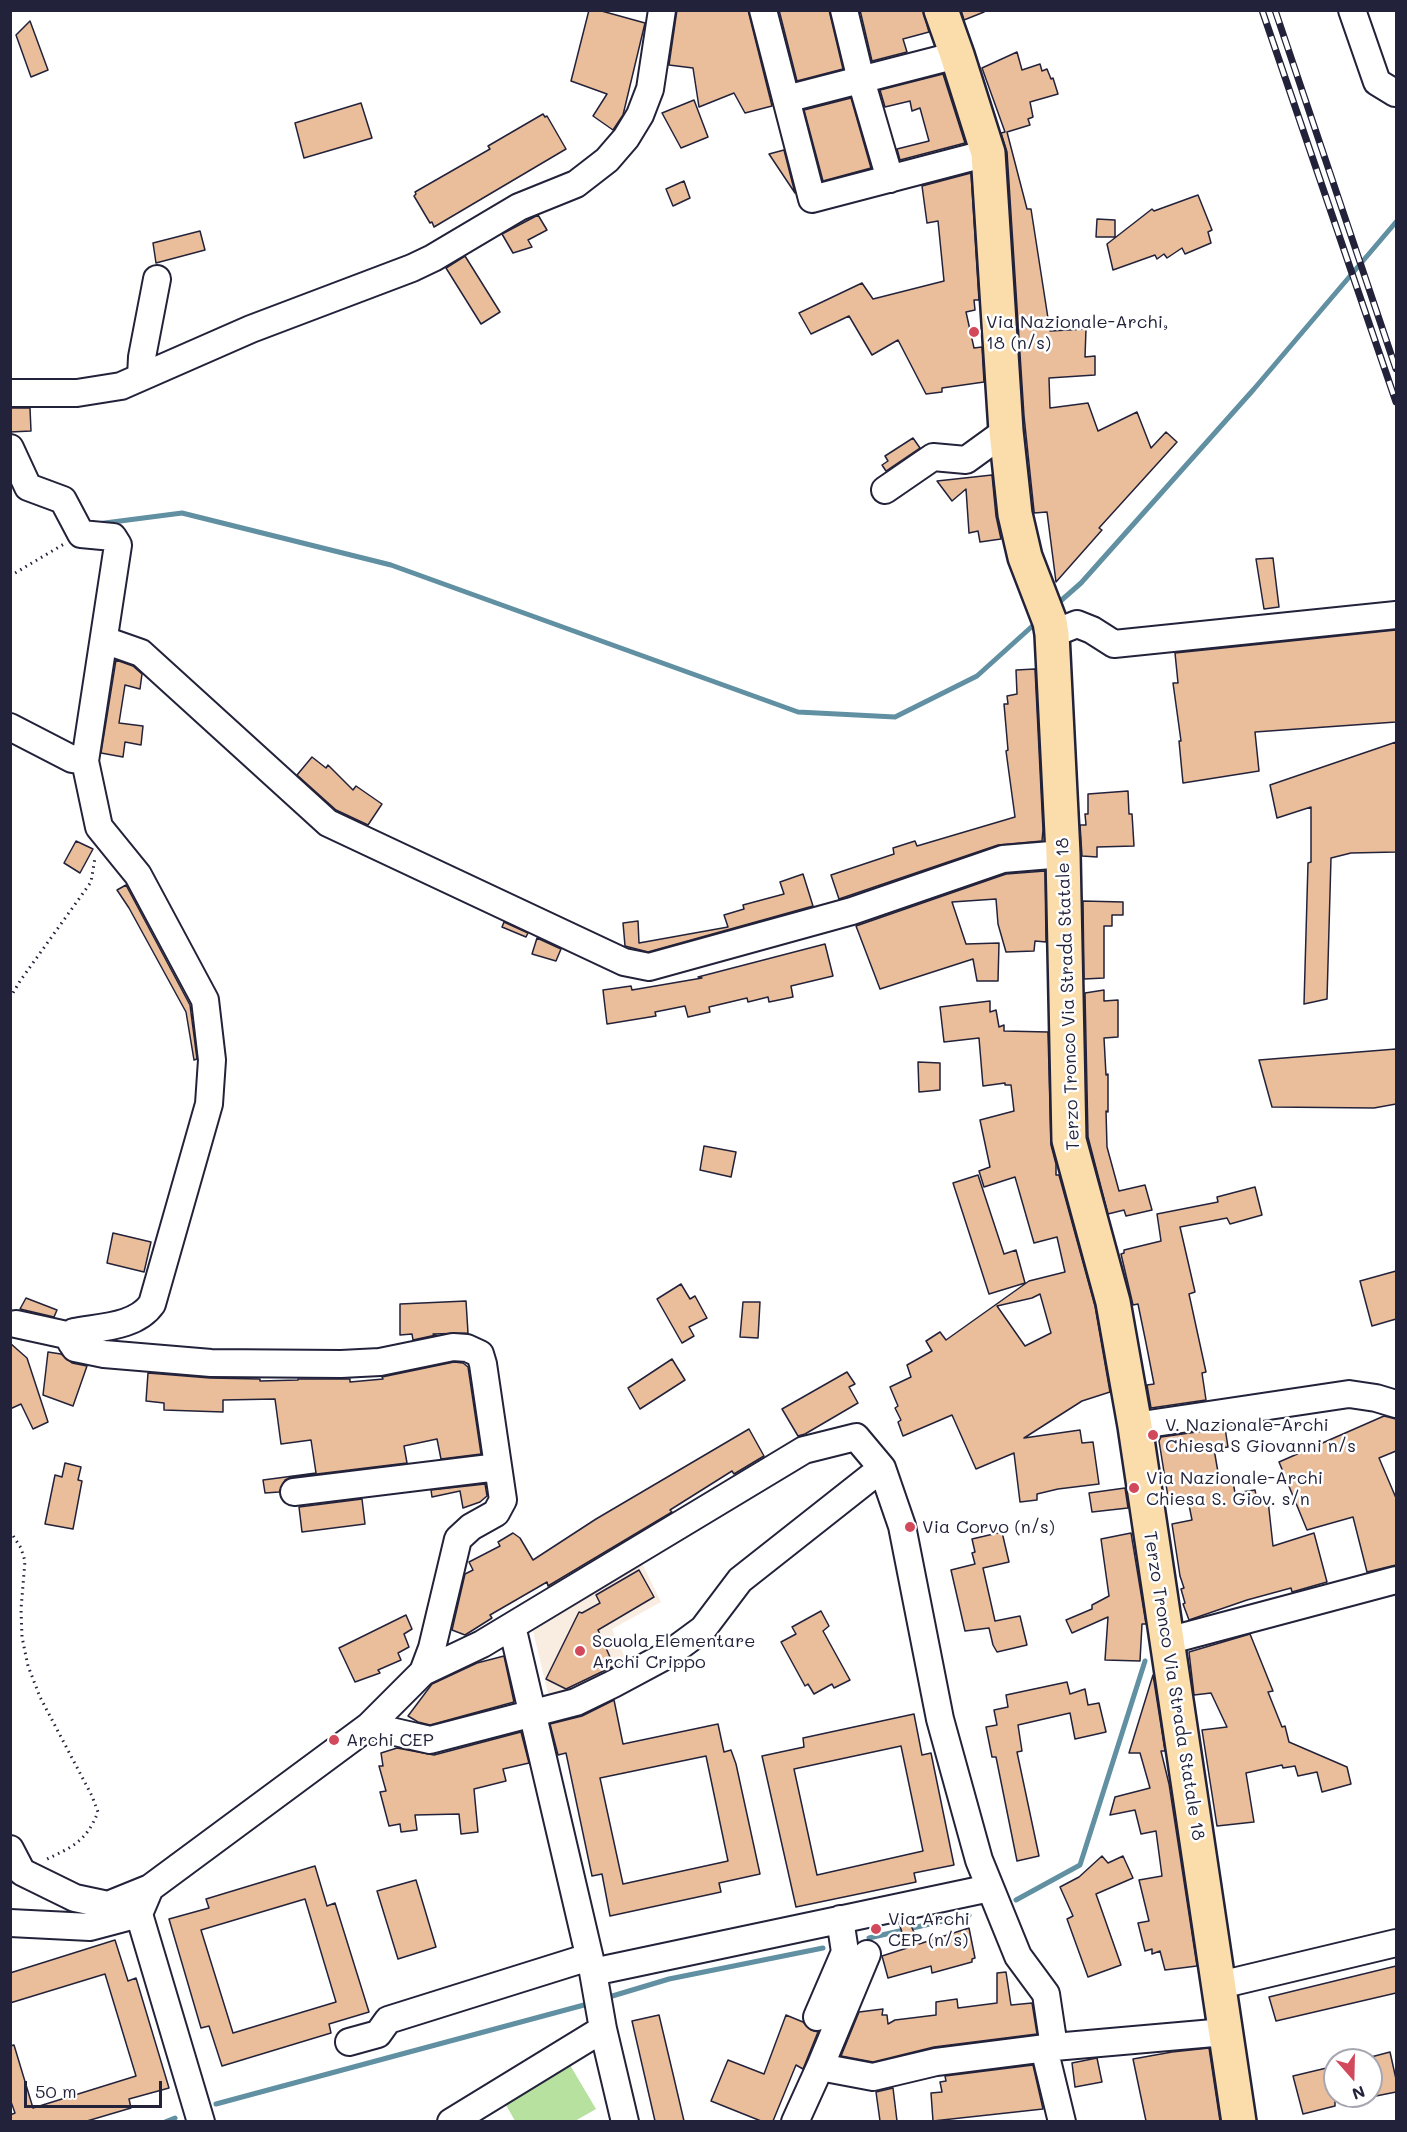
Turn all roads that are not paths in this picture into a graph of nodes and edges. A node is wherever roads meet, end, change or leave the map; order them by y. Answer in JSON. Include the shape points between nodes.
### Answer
{"nodes":[{"id":1,"x":662,"y":10,"type":"edge"},
{"id":2,"x":763,"y":10,"type":"edge"},
{"id":3,"x":843,"y":10,"type":"edge"},
{"id":4,"x":941,"y":10,"type":"edge"},
{"id":5,"x":1352,"y":10,"type":"edge"},
{"id":6,"x":957,"y":55,"type":"junction"},
{"id":7,"x":861,"y":80,"type":"junction"},
{"id":8,"x":1396,"y":92,"type":"edge"},
{"id":9,"x":786,"y":99,"type":"junction"},
{"id":10,"x":988,"y":153,"type":"junction"},
{"id":11,"x":890,"y":179,"type":"junction"},
{"id":12,"x":158,"y":279,"type":"dead end"},
{"id":13,"x":141,"y":376,"type":"junction"},
{"id":14,"x":10,"y":393,"type":"edge"},
{"id":15,"x":1006,"y":431,"type":"junction"},
{"id":16,"x":10,"y":448,"type":"edge"},
{"id":17,"x":885,"y":490,"type":"dead end"},
{"id":18,"x":1396,"y":615,"type":"edge"},
{"id":19,"x":1051,"y":627,"type":"junction"},
{"id":20,"x":104,"y":640,"type":"junction"},
{"id":21,"x":10,"y":726,"type":"edge"},
{"id":22,"x":85,"y":761,"type":"junction"},
{"id":23,"x":1063,"y":854,"type":"junction"},
{"id":24,"x":16,"y":1324,"type":"dead end"},
{"id":25,"x":71,"y":1336,"type":"junction"},
{"id":26,"x":1396,"y":1404,"type":"edge"},
{"id":27,"x":1135,"y":1426,"type":"junction"},
{"id":28,"x":498,"y":1467,"type":"junction"},
{"id":29,"x":882,"y":1467,"type":"junction"},
{"id":30,"x":294,"y":1492,"type":"dead end"},
{"id":31,"x":1396,"y":1580,"type":"edge"},
{"id":32,"x":512,"y":1626,"type":"junction"},
{"id":33,"x":1167,"y":1641,"type":"junction"},
{"id":34,"x":433,"y":1661,"type":"junction"},
{"id":35,"x":532,"y":1714,"type":"junction"},
{"id":36,"x":369,"y":1726,"type":"junction"},
{"id":37,"x":10,"y":1849,"type":"edge"},
{"id":38,"x":150,"y":1888,"type":"junction"},
{"id":39,"x":990,"y":1888,"type":"junction"},
{"id":40,"x":139,"y":1914,"type":"junction"},
{"id":41,"x":840,"y":1919,"type":"junction"},
{"id":42,"x":10,"y":1923,"type":"edge"},
{"id":43,"x":1396,"y":1943,"type":"edge"},
{"id":44,"x":867,"y":1954,"type":"dead end"},
{"id":45,"x":591,"y":1965,"type":"junction"},
{"id":46,"x":1220,"y":1985,"type":"junction"},
{"id":47,"x":817,"y":2017,"type":"dead end"},
{"id":48,"x":603,"y":2029,"type":"junction"},
{"id":49,"x":1225,"y":2032,"type":"junction"},
{"id":50,"x":348,"y":2043,"type":"dead end"},
{"id":51,"x":1049,"y":2048,"type":"junction"},
{"id":52,"x":820,"y":2067,"type":"junction"},
{"id":53,"x":201,"y":2121,"type":"edge"},
{"id":54,"x":451,"y":2121,"type":"edge"},
{"id":55,"x":625,"y":2121,"type":"edge"},
{"id":56,"x":795,"y":2121,"type":"edge"},
{"id":57,"x":1062,"y":2121,"type":"edge"},
{"id":58,"x":1239,"y":2121,"type":"edge"}],
"edges":[{"from":1,"to":13,"type":"street","via":[[650,89],[640,115],[607,160],[576,184],[519,207],[412,268]]},
{"from":2,"to":9,"type":"street"},
{"from":3,"to":7,"type":"street"},
{"from":4,"to":6,"type":"main road","name":"Terzo Tronco Via Strada Statale 18"},
{"from":5,"to":8,"type":"street","via":[[1377,82]]},
{"from":6,"to":7,"type":"street"},
{"from":6,"to":10,"type":"main road","name":"Terzo Tronco Via Strada Statale 18"},
{"from":7,"to":9,"type":"street"},
{"from":7,"to":11,"type":"street"},
{"from":9,"to":11,"type":"street","via":[[812,199]]},
{"from":10,"to":11,"type":"street"},
{"from":10,"to":15,"type":"main road","name":"Terzo Tronco Via Strada Statale 18"},
{"from":12,"to":13,"type":"street"},
{"from":13,"to":14,"type":"street","via":[[121,386],[86,392]]},
{"from":15,"to":17,"type":"street","via":[[966,460],[933,457]]},
{"from":15,"to":19,"type":"main road","name":"Terzo Tronco Via Strada Statale 18","via":[[1015,514],[1025,556]]},
{"from":16,"to":20,"type":"street","via":[[28,487],[63,500],[81,534],[113,537],[118,545]]},
{"from":18,"to":19,"type":"street","via":[[1114,644],[1077,624]]},
{"from":19,"to":23,"type":"main road","name":"Terzo Tronco Via Strada Statale 18"},
{"from":20,"to":22,"type":"street"},
{"from":20,"to":23,"type":"street","via":[[141,653],[328,824],[624,962],[649,967],[852,910],[1003,859]]},
{"from":21,"to":22,"type":"street","via":[[72,759]]},
{"from":22,"to":25,"type":"street","via":[[99,827],[138,875],[205,1000],[212,1060],[209,1104],[152,1304],[136,1319],[74,1332]]},
{"from":23,"to":27,"type":"main road","name":"Terzo Tronco Via Strada Statale 18","via":[[1069,1140],[1113,1302]]},
{"from":24,"to":25,"type":"street"},
{"from":25,"to":28,"type":"street","via":[[75,1348],[104,1354],[211,1364],[380,1362],[453,1347],[467,1348],[480,1354],[483,1364]]},
{"from":26,"to":27,"type":"street","via":[[1349,1394]]},
{"from":27,"to":33,"type":"main road","name":"Terzo Tronco Via Strada Statale 18"},
{"from":28,"to":30,"type":"street"},
{"from":28,"to":34,"type":"street","via":[[503,1500],[496,1513],[458,1539]]},
{"from":29,"to":32,"type":"street","via":[[856,1437],[804,1450]]},
{"from":29,"to":35,"type":"street","via":[[740,1581],[703,1629],[669,1654],[576,1702]]},
{"from":29,"to":39,"type":"street","via":[[902,1526],[940,1719]]},
{"from":31,"to":33,"type":"street"},
{"from":32,"to":34,"type":"street","via":[[482,1644]]},
{"from":32,"to":35,"type":"street"},
{"from":33,"to":46,"type":"main road","name":"Terzo Tronco Via Strada Statale 18"},
{"from":34,"to":36,"type":"street"},
{"from":35,"to":36,"type":"street","via":[[430,1740]]},
{"from":35,"to":45,"type":"street"},
{"from":36,"to":38,"type":"street"},
{"from":37,"to":38,"type":"street","via":[[22,1872],[75,1898],[108,1905]]},
{"from":38,"to":40,"type":"street"},
{"from":39,"to":41,"type":"street"},
{"from":39,"to":51,"type":"street","via":[[1018,1956],[1046,1994]]},
{"from":40,"to":42,"type":"street","via":[[90,1927]]},
{"from":40,"to":53,"type":"street"},
{"from":41,"to":45,"type":"street"},
{"from":41,"to":47,"type":"street","via":[[845,1952]]},
{"from":43,"to":46,"type":"street"},
{"from":44,"to":52,"type":"street"},
{"from":45,"to":48,"type":"street"},
{"from":45,"to":50,"type":"street","via":[[388,2020],[378,2034]]},
{"from":46,"to":49,"type":"main road","name":"Terzo Tronco Via Strada Statale 18"},
{"from":48,"to":54,"type":"street"},
{"from":48,"to":55,"type":"street"},
{"from":49,"to":51,"type":"street"},
{"from":49,"to":58,"type":"main road","name":"Terzo Tronco Via Strada Statale 18"},
{"from":51,"to":52,"type":"street","via":[[936,2062],[873,2077]]},
{"from":51,"to":57,"type":"street"},
{"from":52,"to":56,"type":"street"}]}
